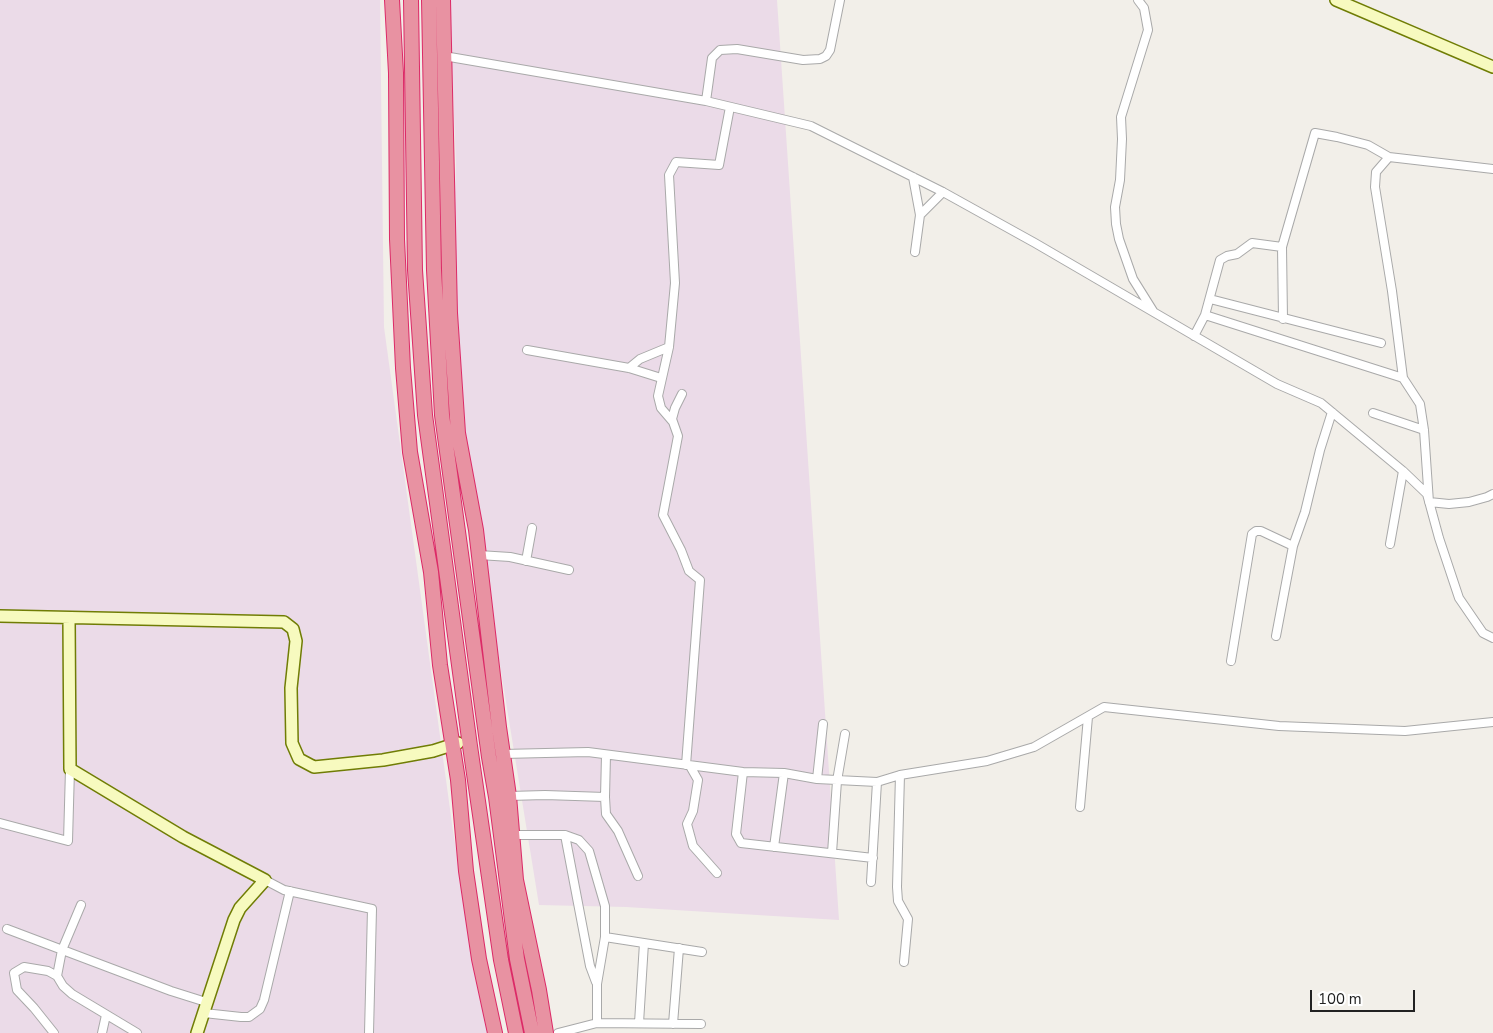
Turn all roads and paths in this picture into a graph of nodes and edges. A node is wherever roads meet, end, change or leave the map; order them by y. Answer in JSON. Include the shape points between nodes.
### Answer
{"nodes":[{"id":1,"x":392,"y":0,"type":"edge"},
{"id":2,"x":411,"y":0,"type":"edge"},
{"id":3,"x":429,"y":0,"type":"edge"},
{"id":4,"x":443,"y":0,"type":"edge"},
{"id":5,"x":840,"y":0,"type":"edge"},
{"id":6,"x":1138,"y":0,"type":"edge"},
{"id":7,"x":1336,"y":0,"type":"edge"},
{"id":8,"x":1359,"y":5,"type":"edge"},
{"id":9,"x":444,"y":56,"type":"junction"},
{"id":10,"x":1493,"y":66,"type":"edge"},
{"id":11,"x":706,"y":101,"type":"junction"},
{"id":12,"x":730,"y":107,"type":"junction"},
{"id":13,"x":396,"y":119,"type":"junction"},
{"id":14,"x":412,"y":119,"type":"junction"},
{"id":15,"x":1389,"y":157,"type":"junction"},
{"id":16,"x":1493,"y":169,"type":"edge"},
{"id":17,"x":913,"y":177,"type":"junction"},
{"id":18,"x":944,"y":192,"type":"junction"},
{"id":19,"x":920,"y":215,"type":"junction"},
{"id":20,"x":1282,"y":247,"type":"junction"},
{"id":21,"x":915,"y":252,"type":"dead end"},
{"id":22,"x":1210,"y":299,"type":"junction"},
{"id":23,"x":1154,"y":313,"type":"junction"},
{"id":24,"x":1204,"y":315,"type":"junction"},
{"id":25,"x":1284,"y":319,"type":"junction"},
{"id":26,"x":1194,"y":336,"type":"junction"},
{"id":27,"x":1381,"y":344,"type":"dead end"},
{"id":28,"x":670,"y":347,"type":"junction"},
{"id":29,"x":527,"y":350,"type":"dead end"},
{"id":30,"x":629,"y":368,"type":"junction"},
{"id":31,"x":661,"y":378,"type":"junction"},
{"id":32,"x":1403,"y":378,"type":"junction"},
{"id":33,"x":682,"y":394,"type":"dead end"},
{"id":34,"x":1332,"y":412,"type":"junction"},
{"id":35,"x":1373,"y":413,"type":"dead end"},
{"id":36,"x":674,"y":424,"type":"junction"},
{"id":37,"x":1424,"y":430,"type":"junction"},
{"id":38,"x":1403,"y":471,"type":"junction"},
{"id":39,"x":1493,"y":494,"type":"edge"},
{"id":40,"x":1429,"y":502,"type":"junction"},
{"id":41,"x":532,"y":528,"type":"dead end"},
{"id":42,"x":1390,"y":544,"type":"dead end"},
{"id":43,"x":1293,"y":546,"type":"junction"},
{"id":44,"x":479,"y":555,"type":"junction"},
{"id":45,"x":526,"y":561,"type":"junction"},
{"id":46,"x":569,"y":570,"type":"dead end"},
{"id":47,"x":0,"y":616,"type":"edge"},
{"id":48,"x":69,"y":618,"type":"junction"},
{"id":49,"x":1276,"y":636,"type":"dead end"},
{"id":50,"x":1493,"y":638,"type":"edge"},
{"id":51,"x":1231,"y":662,"type":"dead end"},
{"id":52,"x":1088,"y":717,"type":"junction"},
{"id":53,"x":1493,"y":722,"type":"edge"},
{"id":54,"x":823,"y":724,"type":"dead end"},
{"id":55,"x":845,"y":734,"type":"dead end"},
{"id":56,"x":456,"y":745,"type":"junction"},
{"id":57,"x":503,"y":754,"type":"junction"},
{"id":58,"x":606,"y":755,"type":"junction"},
{"id":59,"x":688,"y":765,"type":"junction"},
{"id":60,"x":70,"y":769,"type":"junction"},
{"id":61,"x":743,"y":772,"type":"junction"},
{"id":62,"x":784,"y":773,"type":"junction"},
{"id":63,"x":900,"y":775,"type":"junction"},
{"id":64,"x":817,"y":779,"type":"junction"},
{"id":65,"x":837,"y":780,"type":"junction"},
{"id":66,"x":877,"y":782,"type":"junction"},
{"id":67,"x":509,"y":796,"type":"junction"},
{"id":68,"x":605,"y":797,"type":"junction"},
{"id":69,"x":1080,"y":807,"type":"dead end"},
{"id":70,"x":0,"y":823,"type":"edge"},
{"id":71,"x":513,"y":835,"type":"junction"},
{"id":72,"x":565,"y":835,"type":"junction"},
{"id":73,"x":774,"y":847,"type":"junction"},
{"id":74,"x":832,"y":853,"type":"junction"},
{"id":75,"x":873,"y":858,"type":"junction"},
{"id":76,"x":717,"y":872,"type":"dead end"},
{"id":77,"x":638,"y":876,"type":"dead end"},
{"id":78,"x":265,"y":880,"type":"junction"},
{"id":79,"x":872,"y":882,"type":"dead end"},
{"id":80,"x":290,"y":891,"type":"junction"},
{"id":81,"x":81,"y":905,"type":"dead end"},
{"id":82,"x":7,"y":929,"type":"dead end"},
{"id":83,"x":604,"y":937,"type":"junction"},
{"id":84,"x":644,"y":943,"type":"junction"},
{"id":85,"x":679,"y":948,"type":"junction"},
{"id":86,"x":62,"y":950,"type":"junction"},
{"id":87,"x":702,"y":952,"type":"dead end"},
{"id":88,"x":904,"y":962,"type":"dead end"},
{"id":89,"x":57,"y":976,"type":"junction"},
{"id":90,"x":597,"y":984,"type":"junction"},
{"id":91,"x":205,"y":1008,"type":"junction"},
{"id":92,"x":106,"y":1015,"type":"junction"},
{"id":93,"x":597,"y":1023,"type":"junction"},
{"id":94,"x":639,"y":1023,"type":"junction"},
{"id":95,"x":673,"y":1024,"type":"junction"},
{"id":96,"x":701,"y":1024,"type":"dead end"},
{"id":97,"x":54,"y":1033,"type":"edge"},
{"id":98,"x":102,"y":1033,"type":"edge"},
{"id":99,"x":137,"y":1033,"type":"edge"},
{"id":100,"x":197,"y":1033,"type":"edge"},
{"id":101,"x":369,"y":1033,"type":"edge"},
{"id":102,"x":495,"y":1033,"type":"edge"},
{"id":103,"x":516,"y":1033,"type":"edge"},
{"id":104,"x":532,"y":1033,"type":"edge"},
{"id":105,"x":546,"y":1033,"type":"edge"},
{"id":106,"x":558,"y":1033,"type":"edge"}],
"edges":[{"from":1,"to":13,"type":"highway"},
{"from":2,"to":14,"type":"highway"},
{"from":3,"to":104,"type":"highway","via":[[434,270],[442,415],[517,959]]},
{"from":4,"to":9,"type":"highway"},
{"from":5,"to":11,"type":"street","via":[[826,56],[803,60],[720,50],[712,58]]},
{"from":6,"to":23,"type":"street","via":[[1144,8],[1148,30],[1121,117],[1120,180],[1115,207],[1119,239],[1133,279]]},
{"from":7,"to":8,"type":"street"},
{"from":8,"to":10,"type":"street"},
{"from":9,"to":11,"type":"street"},
{"from":9,"to":44,"type":"highway","via":[[450,322],[458,433]]},
{"from":11,"to":12,"type":"street"},
{"from":12,"to":17,"type":"street","via":[[810,126]]},
{"from":12,"to":28,"type":"street","via":[[719,165],[676,162],[669,175],[675,283]]},
{"from":13,"to":14,"type":"highway"},
{"from":13,"to":56,"type":"highway","via":[[397,240],[408,434],[431,572],[440,665]]},
{"from":14,"to":103,"type":"highway","via":[[415,270],[425,415],[470,746]]},
{"from":15,"to":16,"type":"street"},
{"from":15,"to":20,"type":"street","via":[[1368,145],[1315,133]]},
{"from":15,"to":32,"type":"street","via":[[1376,172],[1375,187]]},
{"from":17,"to":18,"type":"street"},
{"from":17,"to":19,"type":"street"},
{"from":18,"to":19,"type":"street"},
{"from":18,"to":23,"type":"street"},
{"from":19,"to":21,"type":"street"},
{"from":20,"to":22,"type":"street","via":[[1252,243],[1237,254],[1220,260]]},
{"from":20,"to":25,"type":"street"},
{"from":22,"to":24,"type":"street"},
{"from":22,"to":25,"type":"street"},
{"from":23,"to":26,"type":"street"},
{"from":24,"to":26,"type":"street"},
{"from":24,"to":32,"type":"street"},
{"from":25,"to":27,"type":"street"},
{"from":26,"to":34,"type":"street","via":[[1277,384],[1321,403]]},
{"from":28,"to":30,"type":"street","via":[[640,359]]},
{"from":28,"to":31,"type":"street"},
{"from":29,"to":30,"type":"street"},
{"from":30,"to":31,"type":"street"},
{"from":31,"to":36,"type":"street","via":[[658,396],[661,408]]},
{"from":32,"to":37,"type":"street","via":[[1420,404]]},
{"from":33,"to":36,"type":"street","via":[[672,419]]},
{"from":34,"to":38,"type":"street"},
{"from":34,"to":43,"type":"street"},
{"from":35,"to":37,"type":"street"},
{"from":36,"to":59,"type":"street","via":[[678,436],[663,515],[689,571],[700,580]]},
{"from":37,"to":40,"type":"street"},
{"from":38,"to":40,"type":"street","via":[[1427,494]]},
{"from":38,"to":42,"type":"street"},
{"from":39,"to":40,"type":"street","via":[[1469,502]]},
{"from":40,"to":50,"type":"street","via":[[1459,598],[1483,633]]},
{"from":41,"to":45,"type":"street"},
{"from":43,"to":49,"type":"street"},
{"from":43,"to":51,"type":"street","via":[[1262,531],[1252,534]]},
{"from":44,"to":45,"type":"street"},
{"from":44,"to":57,"type":"highway","via":[[498,739]]},
{"from":45,"to":46,"type":"street"},
{"from":47,"to":48,"type":"street"},
{"from":48,"to":56,"type":"street","via":[[284,622],[293,629],[296,641],[291,688],[292,743],[299,758],[314,767],[383,760]]},
{"from":48,"to":60,"type":"street"},
{"from":52,"to":53,"type":"street","via":[[1104,707],[1278,726],[1405,731]]},
{"from":52,"to":63,"type":"street","via":[[1034,747],[987,761]]},
{"from":52,"to":69,"type":"street"},
{"from":54,"to":64,"type":"street"},
{"from":55,"to":65,"type":"street"},
{"from":56,"to":102,"type":"highway","via":[[466,871],[479,959]]},
{"from":57,"to":58,"type":"street","via":[[588,752]]},
{"from":57,"to":67,"type":"highway"},
{"from":58,"to":59,"type":"street"},
{"from":58,"to":68,"type":"street"},
{"from":59,"to":61,"type":"street"},
{"from":59,"to":76,"type":"street","via":[[698,780],[693,811],[686,824],[693,846]]},
{"from":60,"to":70,"type":"street","via":[[68,841]]},
{"from":60,"to":78,"type":"street","via":[[183,837]]},
{"from":61,"to":62,"type":"street"},
{"from":61,"to":73,"type":"street","via":[[736,834],[741,843]]},
{"from":62,"to":64,"type":"street"},
{"from":62,"to":73,"type":"street"},
{"from":63,"to":66,"type":"street"},
{"from":63,"to":88,"type":"street","via":[[897,887],[898,901],[908,919]]},
{"from":64,"to":65,"type":"street"},
{"from":65,"to":66,"type":"street"},
{"from":65,"to":74,"type":"street"},
{"from":66,"to":75,"type":"street"},
{"from":67,"to":68,"type":"street"},
{"from":67,"to":71,"type":"highway"},
{"from":68,"to":77,"type":"street","via":[[606,814],[618,831]]},
{"from":71,"to":72,"type":"street"},
{"from":71,"to":105,"type":"highway","via":[[516,880]]},
{"from":72,"to":83,"type":"street","via":[[579,840],[589,851],[605,906]]},
{"from":72,"to":90,"type":"street","via":[[590,966]]},
{"from":73,"to":74,"type":"street"},
{"from":74,"to":75,"type":"street"},
{"from":75,"to":79,"type":"street"},
{"from":78,"to":80,"type":"street"},
{"from":78,"to":91,"type":"street","via":[[240,908],[234,920]]},
{"from":80,"to":91,"type":"street","via":[[260,1009],[241,1017]]},
{"from":80,"to":101,"type":"street","via":[[372,909]]},
{"from":81,"to":86,"type":"street"},
{"from":82,"to":86,"type":"street"},
{"from":83,"to":84,"type":"street"},
{"from":83,"to":90,"type":"street"},
{"from":84,"to":85,"type":"street"},
{"from":84,"to":94,"type":"street"},
{"from":85,"to":87,"type":"street"},
{"from":85,"to":95,"type":"street"},
{"from":86,"to":89,"type":"street"},
{"from":86,"to":91,"type":"street","via":[[171,991]]},
{"from":89,"to":92,"type":"street","via":[[72,994]]},
{"from":89,"to":97,"type":"street","via":[[24,967],[14,973],[17,990]]},
{"from":90,"to":93,"type":"street"},
{"from":91,"to":100,"type":"street"},
{"from":92,"to":98,"type":"street"},
{"from":92,"to":99,"type":"street"},
{"from":93,"to":94,"type":"street"},
{"from":93,"to":106,"type":"street"},
{"from":94,"to":95,"type":"street"},
{"from":95,"to":96,"type":"street"}]}
